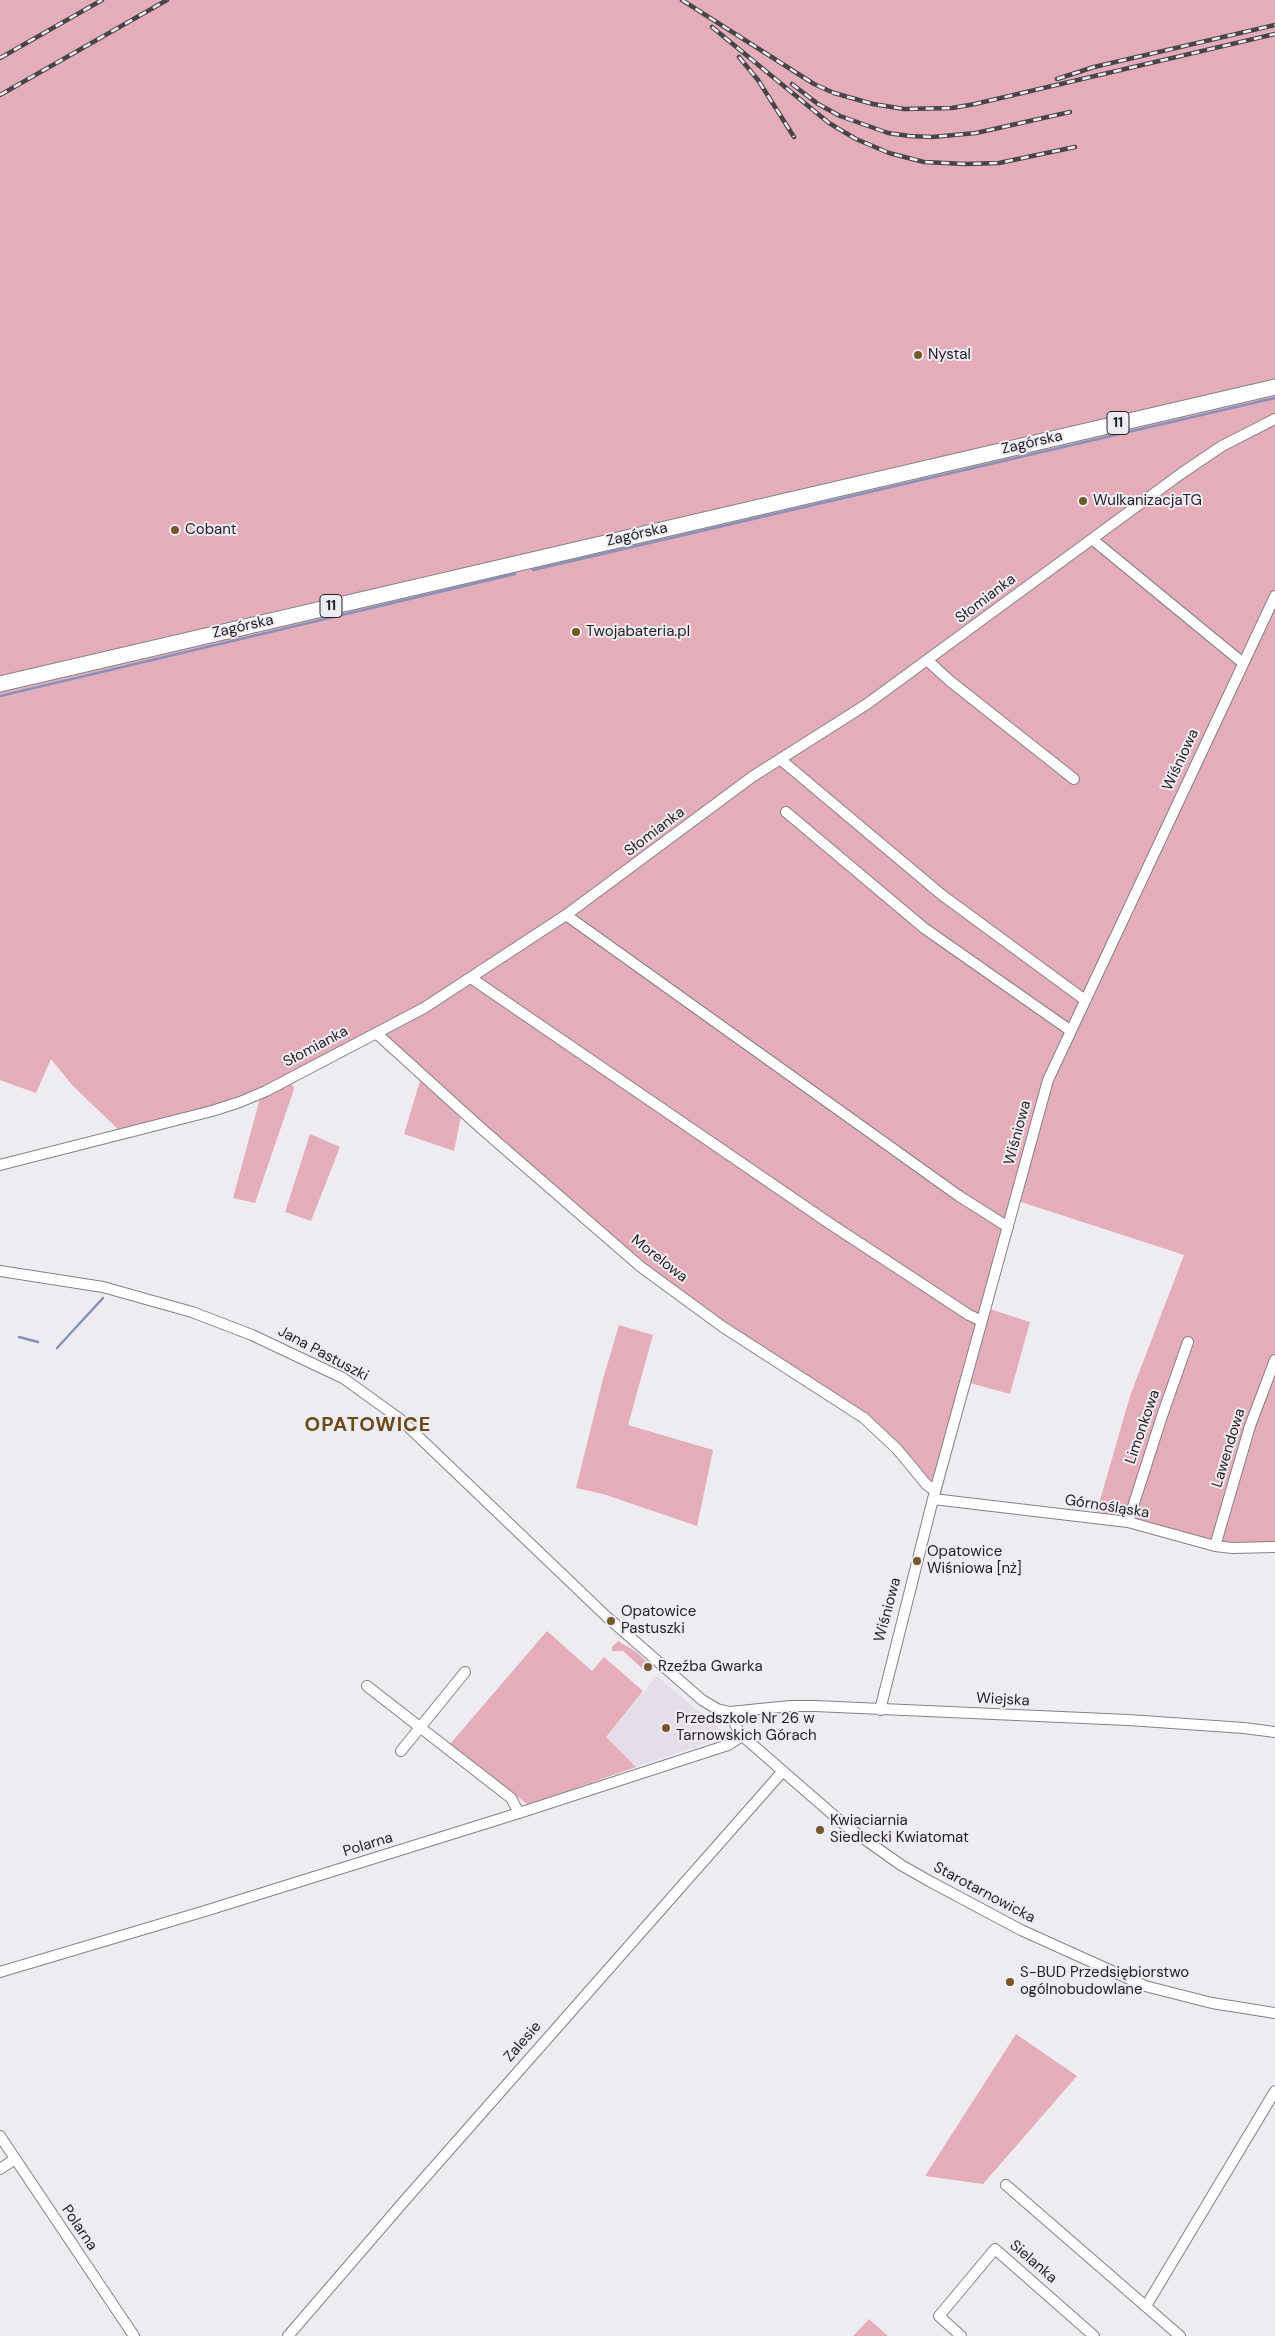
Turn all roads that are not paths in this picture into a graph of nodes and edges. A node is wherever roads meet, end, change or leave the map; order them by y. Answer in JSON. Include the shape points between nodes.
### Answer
{"nodes":[{"id":1,"x":1275,"y":387,"type":"edge"},
{"id":2,"x":1275,"y":419,"type":"edge"},
{"id":3,"x":1092,"y":539,"type":"junction"},
{"id":4,"x":1275,"y":596,"type":"edge"},
{"id":5,"x":928,"y":661,"type":"junction"},
{"id":6,"x":1243,"y":663,"type":"junction"},
{"id":7,"x":0,"y":684,"type":"edge"},
{"id":8,"x":780,"y":759,"type":"junction"},
{"id":9,"x":1074,"y":778,"type":"dead end"},
{"id":10,"x":786,"y":812,"type":"dead end"},
{"id":11,"x":566,"y":915,"type":"junction"},
{"id":12,"x":471,"y":978,"type":"junction"},
{"id":13,"x":1085,"y":1000,"type":"junction"},
{"id":14,"x":1071,"y":1031,"type":"junction"},
{"id":15,"x":376,"y":1033,"type":"junction"},
{"id":16,"x":0,"y":1164,"type":"edge"},
{"id":17,"x":1008,"y":1228,"type":"junction"},
{"id":18,"x":0,"y":1270,"type":"edge"},
{"id":19,"x":982,"y":1321,"type":"junction"},
{"id":20,"x":1188,"y":1342,"type":"dead end"},
{"id":21,"x":1275,"y":1360,"type":"edge"},
{"id":22,"x":934,"y":1495,"type":"junction"},
{"id":23,"x":1128,"y":1522,"type":"junction"},
{"id":24,"x":1215,"y":1546,"type":"junction"},
{"id":25,"x":1275,"y":1547,"type":"edge"},
{"id":26,"x":465,"y":1672,"type":"dead end"},
{"id":27,"x":368,"y":1686,"type":"dead end"},
{"id":28,"x":880,"y":1710,"type":"junction"},
{"id":29,"x":730,"y":1712,"type":"junction"},
{"id":30,"x":421,"y":1728,"type":"junction"},
{"id":31,"x":1275,"y":1732,"type":"edge"},
{"id":32,"x":742,"y":1736,"type":"junction"},
{"id":33,"x":401,"y":1750,"type":"dead end"},
{"id":34,"x":783,"y":1771,"type":"junction"},
{"id":35,"x":518,"y":1813,"type":"junction"},
{"id":36,"x":0,"y":1972,"type":"edge"},
{"id":37,"x":1275,"y":2014,"type":"edge"},
{"id":38,"x":1275,"y":2091,"type":"edge"},
{"id":39,"x":0,"y":2136,"type":"edge"},
{"id":40,"x":15,"y":2159,"type":"junction"},
{"id":41,"x":0,"y":2169,"type":"edge"},
{"id":42,"x":1006,"y":2185,"type":"dead end"},
{"id":43,"x":1146,"y":2306,"type":"junction"},
{"id":44,"x":134,"y":2336,"type":"edge"},
{"id":45,"x":288,"y":2336,"type":"edge"},
{"id":46,"x":961,"y":2336,"type":"edge"},
{"id":47,"x":1094,"y":2336,"type":"edge"},
{"id":48,"x":1180,"y":2336,"type":"edge"}],
"edges":[{"from":1,"to":7,"type":"highway","name":"Zagórska","number":"11"},
{"from":2,"to":3,"type":"street","name":"Słomianka","via":[[1222,446]]},
{"from":3,"to":5,"type":"street","name":"Słomianka"},
{"from":3,"to":6,"type":"street"},
{"from":4,"to":6,"type":"street","name":"Wiśniowa"},
{"from":5,"to":8,"type":"street","name":"Słomianka"},
{"from":5,"to":9,"type":"street"},
{"from":6,"to":13,"type":"street","name":"Wiśniowa"},
{"from":8,"to":11,"type":"street","name":"Słomianka"},
{"from":8,"to":13,"type":"street","via":[[942,895]]},
{"from":10,"to":14,"type":"street","via":[[924,928]]},
{"from":11,"to":12,"type":"street","name":"Słomianka"},
{"from":11,"to":17,"type":"street"},
{"from":12,"to":15,"type":"street","name":"Słomianka"},
{"from":12,"to":19,"type":"street","via":[[829,1223]]},
{"from":13,"to":14,"type":"street","name":"Wiśniowa"},
{"from":14,"to":17,"type":"street","name":"Wiśniowa","via":[[1048,1080]]},
{"from":15,"to":16,"type":"street","name":"Słomianka","via":[[240,1102]]},
{"from":15,"to":22,"type":"street","name":"Morelowa","via":[[641,1267],[723,1327],[864,1418],[897,1449]]},
{"from":17,"to":19,"type":"street","name":"Wiśniowa"},
{"from":18,"to":29,"type":"street","name":"Jana Pastuszki","via":[[104,1287],[192,1312],[252,1334],[342,1378],[427,1442],[603,1613],[684,1684],[709,1704]]},
{"from":19,"to":22,"type":"street","name":"Wiśniowa"},
{"from":20,"to":23,"type":"street","name":"Limonkowa"},
{"from":21,"to":24,"type":"street","name":"Lawendowa","via":[[1250,1426]]},
{"from":22,"to":23,"type":"street","name":"Górnośląska"},
{"from":22,"to":28,"type":"street","name":"Wiśniowa"},
{"from":23,"to":24,"type":"street","name":"Górnośląska"},
{"from":24,"to":25,"type":"street","name":"Górnośląska"},
{"from":26,"to":30,"type":"street"},
{"from":27,"to":30,"type":"street"},
{"from":28,"to":29,"type":"street","name":"Wiejska","via":[[790,1706]]},
{"from":28,"to":31,"type":"street","name":"Wiejska","via":[[1128,1720]]},
{"from":29,"to":32,"type":"street","name":"Starotarnowicka","via":[[734,1726]]},
{"from":30,"to":33,"type":"street"},
{"from":30,"to":35,"type":"street","via":[[511,1798]]},
{"from":32,"to":34,"type":"street","name":"Starotarnowicka"},
{"from":32,"to":35,"type":"street","name":"Polarna","via":[[728,1745]]},
{"from":34,"to":37,"type":"street","name":"Starotarnowicka","via":[[846,1826],[901,1865],[1021,1930],[1145,1986],[1212,2003]]},
{"from":34,"to":45,"type":"street","name":"Zalesie"},
{"from":35,"to":36,"type":"street","name":"Polarna"},
{"from":38,"to":43,"type":"street"},
{"from":39,"to":40,"type":"street","name":"Polarna"},
{"from":40,"to":41,"type":"street"},
{"from":40,"to":44,"type":"street","name":"Polarna"},
{"from":42,"to":43,"type":"street"},
{"from":43,"to":48,"type":"street"},
{"from":46,"to":47,"type":"street","name":"Sielanka","via":[[939,2316],[995,2249]]}]}
